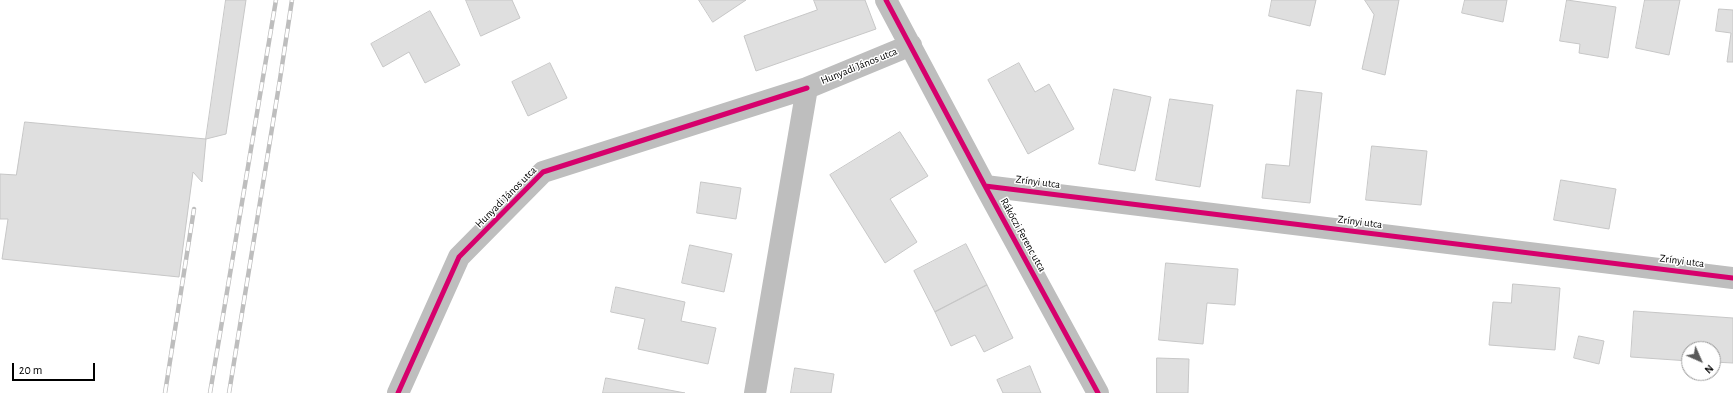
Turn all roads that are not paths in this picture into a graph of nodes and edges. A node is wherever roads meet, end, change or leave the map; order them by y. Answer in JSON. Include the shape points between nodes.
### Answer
{"nodes":[{"id":1,"x":886,"y":0,"type":"edge"},
{"id":2,"x":911,"y":45,"type":"junction"},
{"id":3,"x":807,"y":88,"type":"junction"},
{"id":4,"x":984,"y":186,"type":"junction"},
{"id":5,"x":1733,"y":278,"type":"edge"},
{"id":6,"x":398,"y":393,"type":"edge"},
{"id":7,"x":755,"y":393,"type":"edge"},
{"id":8,"x":1098,"y":393,"type":"edge"}],
"edges":[{"from":1,"to":2,"type":"street","name":"Rákóczi Ferenc utca"},
{"from":2,"to":3,"type":"street","name":"Hunyadi János utca"},
{"from":2,"to":4,"type":"street","name":"Rákóczi Ferenc utca"},
{"from":3,"to":6,"type":"street","name":"Hunyadi János utca","via":[[543,172],[459,257]]},
{"from":3,"to":7,"type":"street","name":"Hunyadi János utca"},
{"from":4,"to":5,"type":"street","name":"Zrínyi utca"},
{"from":4,"to":8,"type":"street","name":"Rákóczi Ferenc utca"}]}
